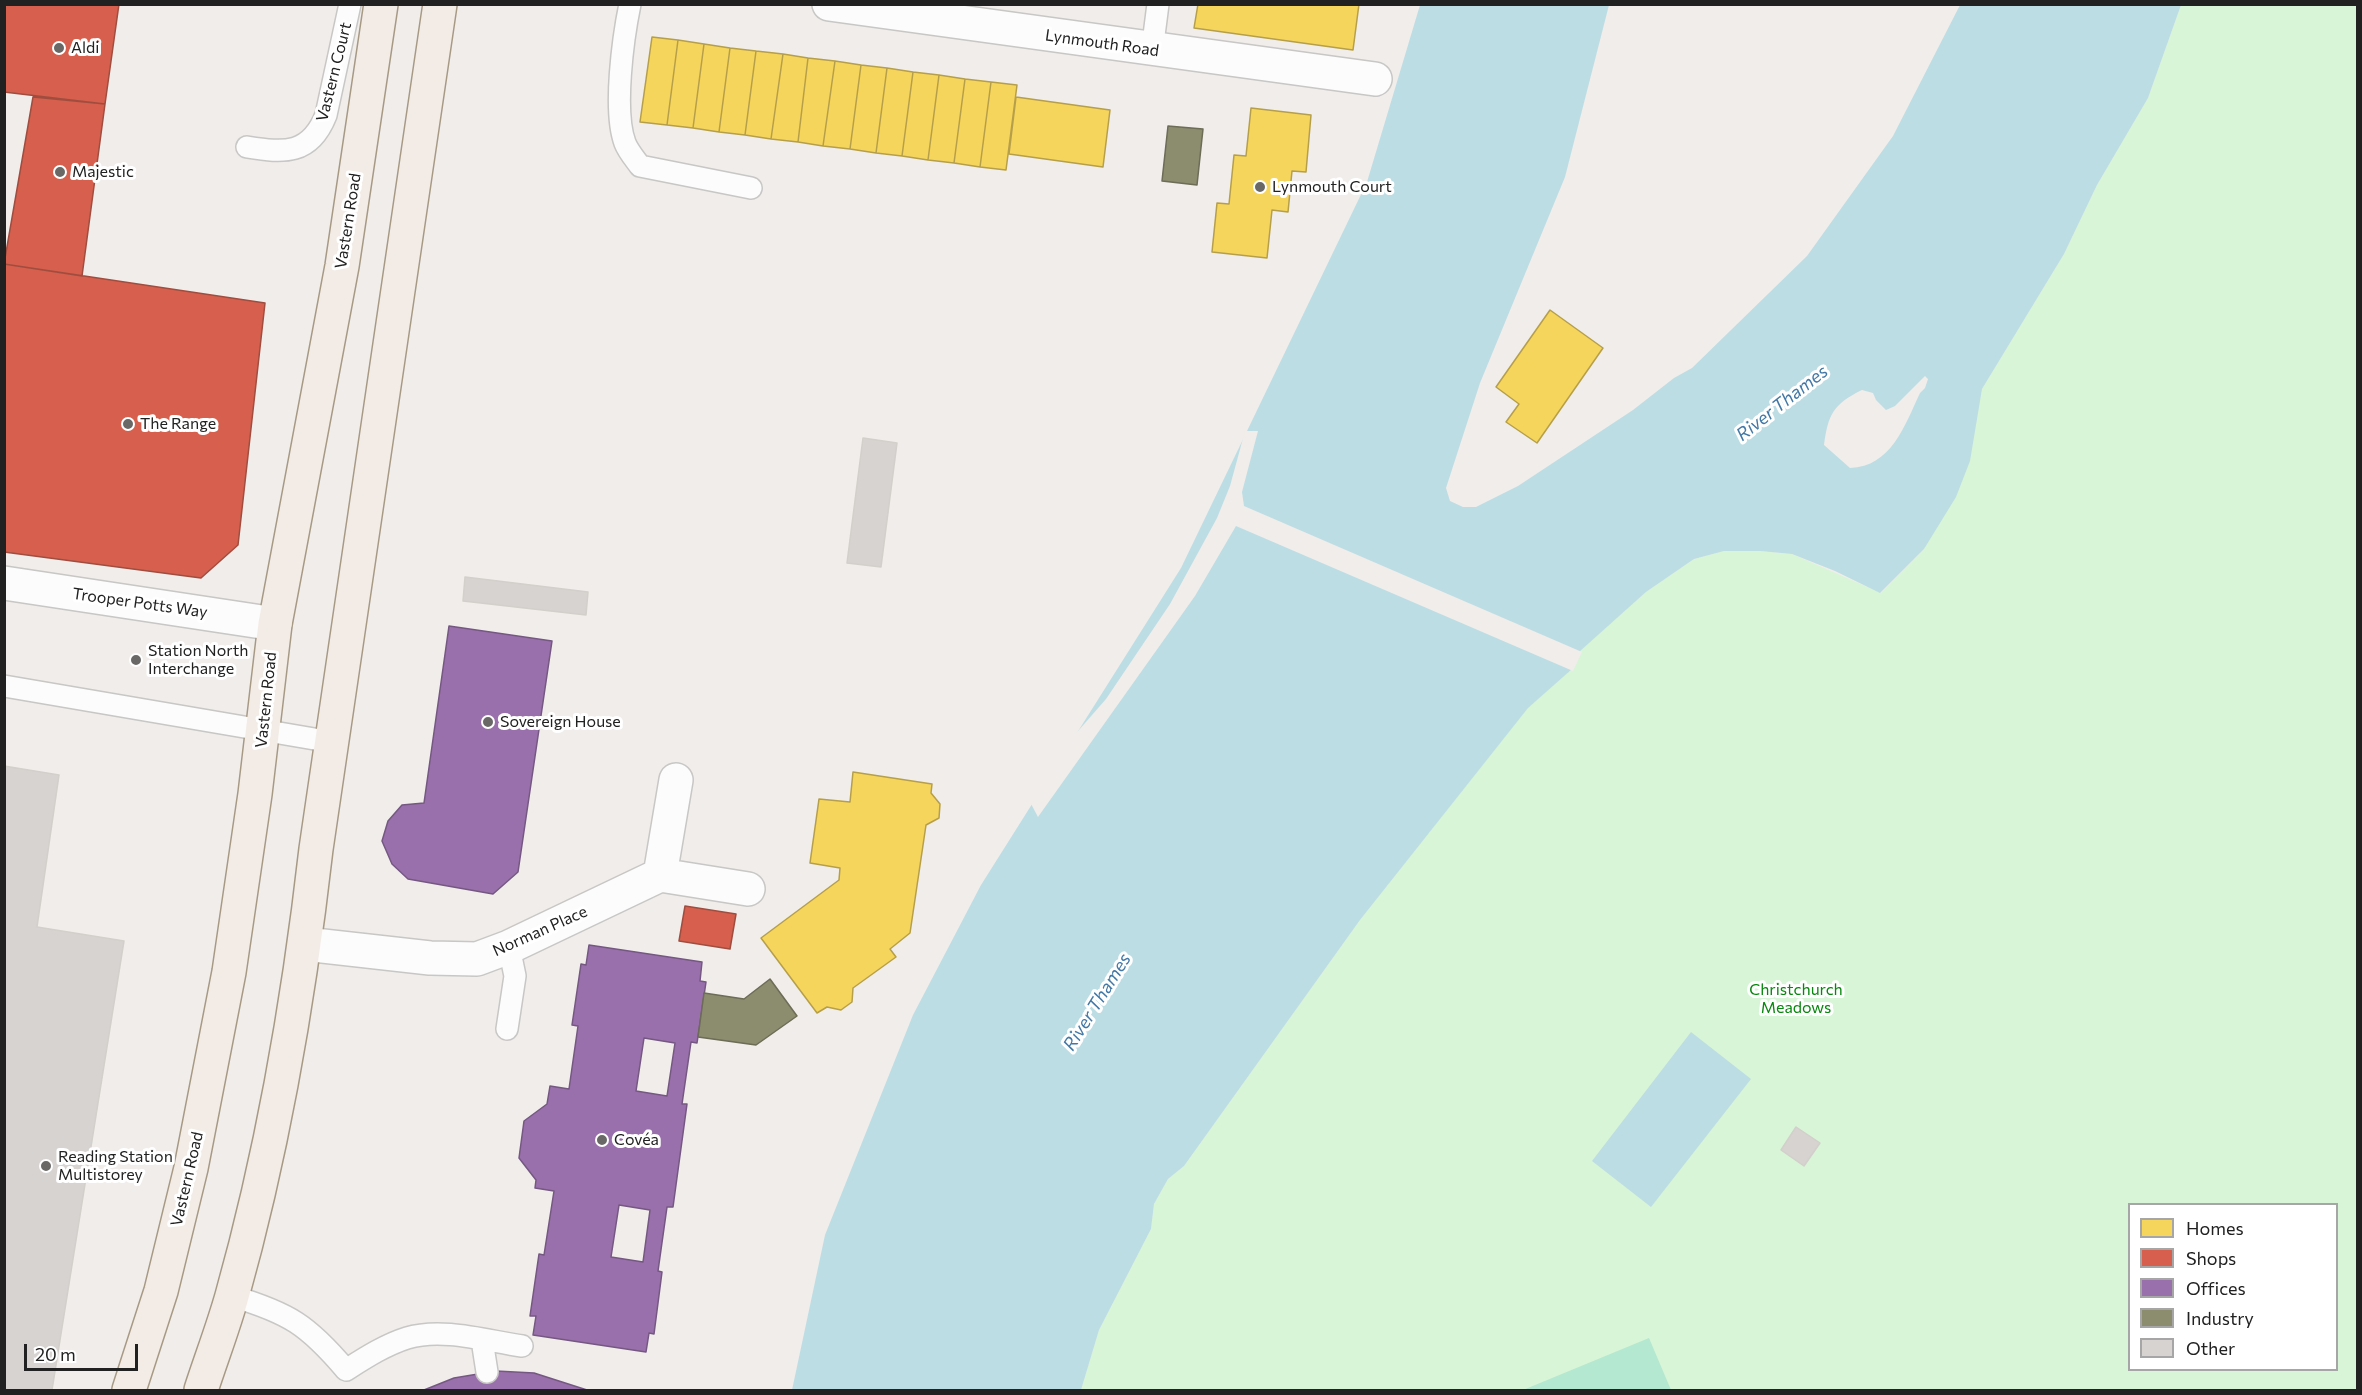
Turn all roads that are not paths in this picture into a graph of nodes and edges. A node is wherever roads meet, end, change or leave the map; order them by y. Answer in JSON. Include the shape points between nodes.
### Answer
{"nodes":[{"id":1,"x":350,"y":4,"type":"edge"},
{"id":2,"x":381,"y":4,"type":"edge"},
{"id":3,"x":440,"y":4,"type":"edge"},
{"id":4,"x":630,"y":4,"type":"edge"},
{"id":5,"x":829,"y":4,"type":"edge"},
{"id":6,"x":1158,"y":4,"type":"edge"},
{"id":7,"x":1152,"y":51,"type":"junction"},
{"id":8,"x":1376,"y":79,"type":"dead end"},
{"id":9,"x":247,"y":147,"type":"dead end"},
{"id":10,"x":751,"y":188,"type":"dead end"},
{"id":11,"x":4,"y":584,"type":"edge"},
{"id":12,"x":275,"y":624,"type":"junction"},
{"id":13,"x":4,"y":686,"type":"edge"},
{"id":14,"x":263,"y":732,"type":"junction"},
{"id":15,"x":332,"y":742,"type":"junction"},
{"id":16,"x":676,"y":780,"type":"dead end"},
{"id":17,"x":660,"y":875,"type":"junction"},
{"id":18,"x":748,"y":889,"type":"dead end"},
{"id":19,"x":305,"y":944,"type":"junction"},
{"id":20,"x":509,"y":947,"type":"junction"},
{"id":21,"x":507,"y":1029,"type":"dead end"},
{"id":22,"x":232,"y":1296,"type":"junction"},
{"id":23,"x":482,"y":1340,"type":"junction"},
{"id":24,"x":522,"y":1346,"type":"dead end"},
{"id":25,"x":487,"y":1372,"type":"dead end"},
{"id":26,"x":129,"y":1390,"type":"edge"},
{"id":27,"x":201,"y":1390,"type":"edge"}],
"edges":[{"from":1,"to":9,"type":"lane","name":"Vastern Court","via":[[319,132],[297,149]]},
{"from":2,"to":12,"type":"main road","name":"Vastern Road","via":[[342,266]]},
{"from":3,"to":15,"type":"main road"},
{"from":4,"to":10,"type":"lane","via":[[624,35],[620,124],[625,145],[640,166]]},
{"from":5,"to":7,"type":"street","name":"Lynmouth Road"},
{"from":6,"to":7,"type":"lane"},
{"from":7,"to":8,"type":"street","name":"Lynmouth Road"},
{"from":11,"to":12,"type":"street","name":"Trooper Potts Way"},
{"from":12,"to":14,"type":"main road","name":"Vastern Road"},
{"from":13,"to":14,"type":"lane","via":[[169,712]]},
{"from":14,"to":15,"type":"lane"},
{"from":14,"to":26,"type":"main road","name":"Vastern Road","via":[[210,1076],[161,1291]]},
{"from":15,"to":19,"type":"main road"},
{"from":16,"to":17,"type":"street"},
{"from":17,"to":18,"type":"street"},
{"from":17,"to":20,"type":"street","name":"Norman Place"},
{"from":19,"to":20,"type":"street","name":"Norman Place","via":[[430,958],[477,959]]},
{"from":19,"to":22,"type":"main road","via":[[271,1136]]},
{"from":20,"to":21,"type":"lane","via":[[515,976]]},
{"from":22,"to":23,"type":"lane","via":[[297,1321],[346,1370],[408,1337],[440,1334]]},
{"from":22,"to":27,"type":"main road"},
{"from":23,"to":24,"type":"lane"},
{"from":23,"to":25,"type":"lane"}]}
